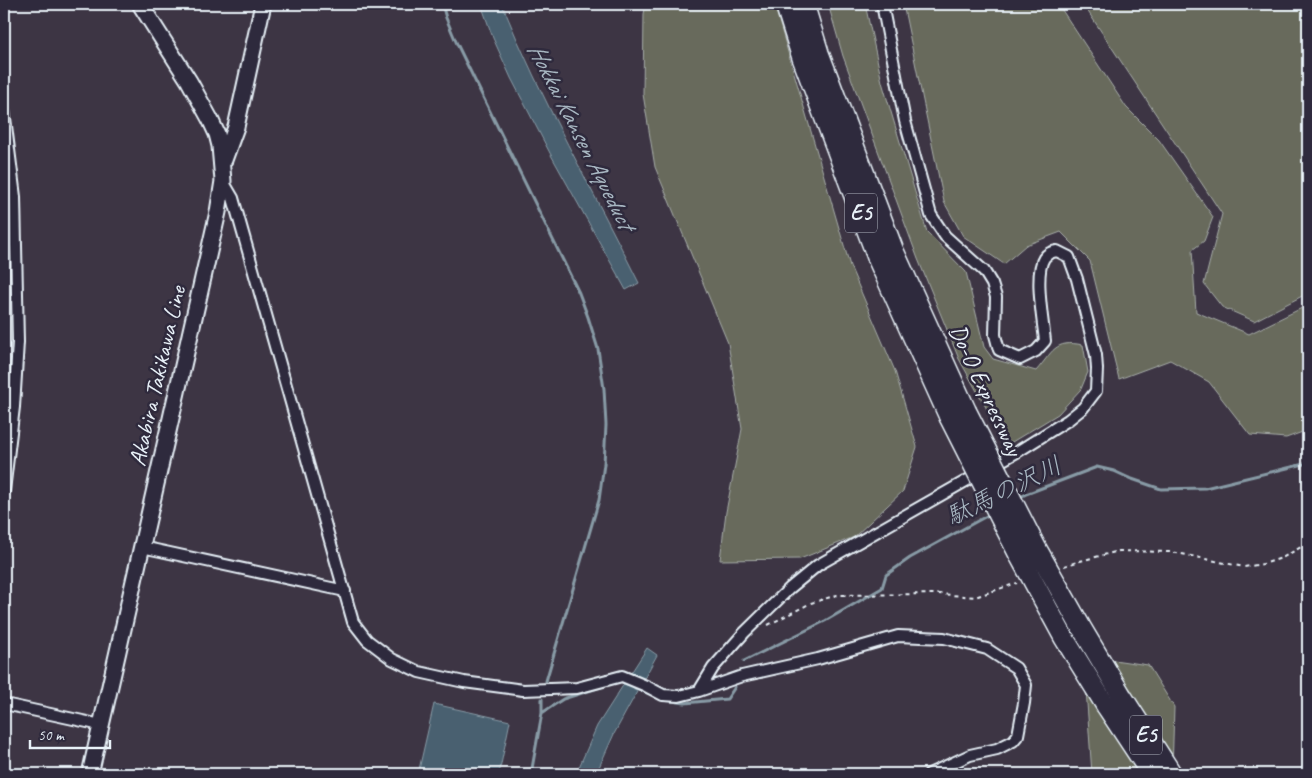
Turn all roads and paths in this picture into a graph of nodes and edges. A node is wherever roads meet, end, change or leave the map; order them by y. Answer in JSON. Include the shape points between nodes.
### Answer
{"nodes":[{"id":1,"x":140,"y":4,"type":"edge"},
{"id":2,"x":263,"y":4,"type":"edge"},
{"id":3,"x":785,"y":4,"type":"edge"},
{"id":4,"x":804,"y":4,"type":"edge"},
{"id":5,"x":882,"y":4,"type":"edge"},
{"id":6,"x":4,"y":110,"type":"edge"},
{"id":7,"x":223,"y":163,"type":"junction"},
{"id":8,"x":223,"y":181,"type":"junction"},
{"id":9,"x":958,"y":413,"type":"junction"},
{"id":10,"x":4,"y":491,"type":"edge"},
{"id":11,"x":142,"y":547,"type":"junction"},
{"id":12,"x":345,"y":591,"type":"junction"},
{"id":13,"x":699,"y":691,"type":"junction"},
{"id":14,"x":1114,"y":701,"type":"junction"},
{"id":15,"x":4,"y":705,"type":"edge"},
{"id":16,"x":101,"y":725,"type":"junction"},
{"id":17,"x":90,"y":774,"type":"edge"},
{"id":18,"x":929,"y":774,"type":"edge"},
{"id":19,"x":1151,"y":774,"type":"edge"},
{"id":20,"x":1172,"y":774,"type":"edge"}],
"edges":[{"from":1,"to":7,"type":"main road","name":"Akabira Takikawa Line","via":[[210,119]]},
{"from":2,"to":7,"type":"main road","via":[[236,127]]},
{"from":3,"to":9,"type":"highway","name":"Do-O Expressway","number":"E5","via":[[878,260]]},
{"from":4,"to":9,"type":"highway","name":"Do-O Expressway","number":"E5","via":[[819,52]]},
{"from":5,"to":13,"type":"street","via":[[905,122],[931,215],[945,236],[984,271],[992,284],[996,296],[995,335],[999,350],[1020,359],[1036,351],[1044,340],[1039,273],[1043,260],[1049,253],[1057,251],[1069,257],[1077,279],[1096,355],[1096,390],[1083,408],[1068,420],[818,565],[744,633],[713,668]]},
{"from":6,"to":10,"type":"street","via":[[15,197],[18,334]]},
{"from":7,"to":8,"type":"main road","name":"Akabira Takikawa Line"},
{"from":8,"to":11,"type":"main road","name":"Akabira Takikawa Line"},
{"from":8,"to":12,"type":"street","via":[[233,198]]},
{"from":9,"to":14,"type":"highway","name":"Do-O Expressway","number":"E5","bridge":true,"via":[[1081,627]]},
{"from":11,"to":12,"type":"street"},
{"from":11,"to":16,"type":"main road","name":"Akabira Takikawa Line"},
{"from":12,"to":13,"type":"street","via":[[353,622],[368,640],[392,659],[419,672],[524,690],[577,688],[622,676],[663,695],[679,696]]},
{"from":13,"to":18,"type":"street","via":[[742,676],[898,636],[944,638],[987,649],[1016,668],[1026,685],[1018,735],[997,749],[970,756]]},
{"from":14,"to":19,"type":"highway","name":"Do-O Expressway","number":"E5"},
{"from":14,"to":20,"type":"highway","name":"Do-O Expressway","number":"E5"},
{"from":15,"to":16,"type":"street"},
{"from":16,"to":17,"type":"main road","name":"Akabira Takikawa Line"}]}
